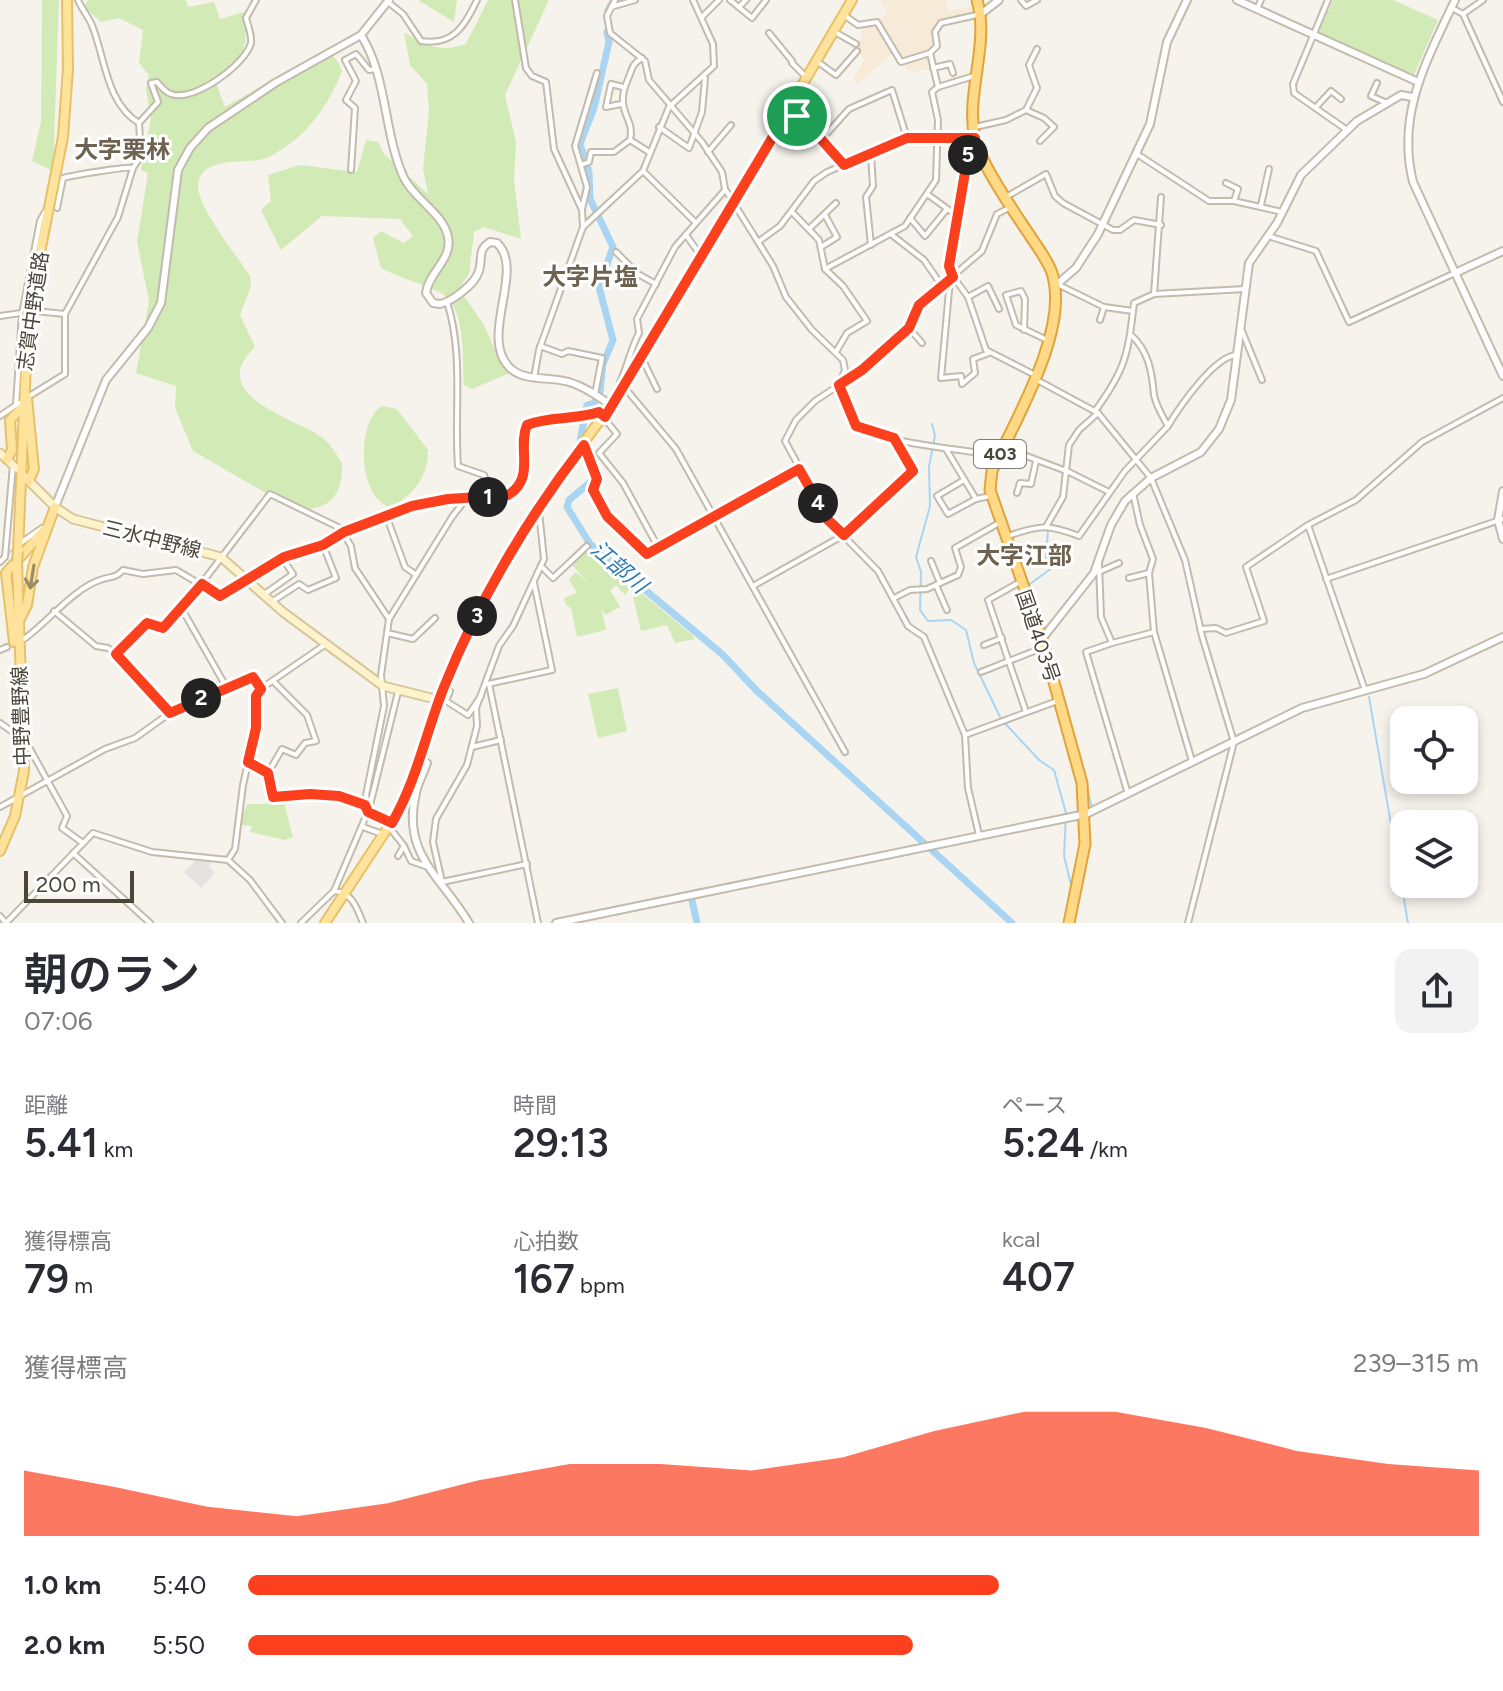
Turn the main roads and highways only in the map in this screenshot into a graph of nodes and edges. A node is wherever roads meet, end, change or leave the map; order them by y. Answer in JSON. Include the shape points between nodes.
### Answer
{"nodes":[{"id":1,"x":67,"y":0,"type":"edge"},
{"id":2,"x":852,"y":0,"type":"edge"},
{"id":3,"x":977,"y":0,"type":"edge"},
{"id":4,"x":24,"y":370,"type":"junction"},
{"id":5,"x":19,"y":405,"type":"junction"},
{"id":6,"x":9,"y":461,"type":"edge"},
{"id":7,"x":27,"y":479,"type":"joint"},
{"id":8,"x":55,"y":507,"type":"junction"},
{"id":9,"x":45,"y":529,"type":"junction"},
{"id":10,"x":18,"y":624,"type":"junction"},
{"id":11,"x":19,"y":666,"type":"junction"},
{"id":12,"x":439,"y":700,"type":"junction"},
{"id":13,"x":0,"y":851,"type":"edge"},
{"id":14,"x":325,"y":923,"type":"edge"},
{"id":15,"x":1069,"y":923,"type":"edge"}],
"edges":[{"from":1,"to":4,"type":"main road","name":"志賀中野道路","via":[[63,137],[26,313]]},
{"from":2,"to":12,"type":"main road","via":[[626,385],[537,511],[471,625]]},
{"from":3,"to":15,"type":"highway","name":"国道403号","number":"403","via":[[981,14],[975,133],[1057,285],[1049,341],[990,481],[1082,783],[1083,865]]},
{"from":4,"to":5,"type":"main road","name":"志賀中野道路"},
{"from":4,"to":7,"type":"main road","via":[[34,469]]},
{"from":5,"to":6,"type":"main road","via":[[10,420]]},
{"from":5,"to":10,"type":"main road","name":"志賀中野道路","bridge":true},
{"from":7,"to":8,"type":"main road","name":"三水中野線"},
{"from":8,"to":9,"type":"main road"},
{"from":8,"to":12,"type":"main road","name":"三水中野線","via":[[73,519],[221,557],[262,595],[383,686]]},
{"from":9,"to":10,"type":"main road","one_way":true},
{"from":9,"to":11,"type":"main road","via":[[6,573]]},
{"from":10,"to":11,"type":"main road","name":"中野豊野線"},
{"from":11,"to":13,"type":"main road","name":"中野豊野線","via":[[25,744],[21,794]]},
{"from":12,"to":14,"type":"main road","via":[[391,825],[338,891]]}]}
